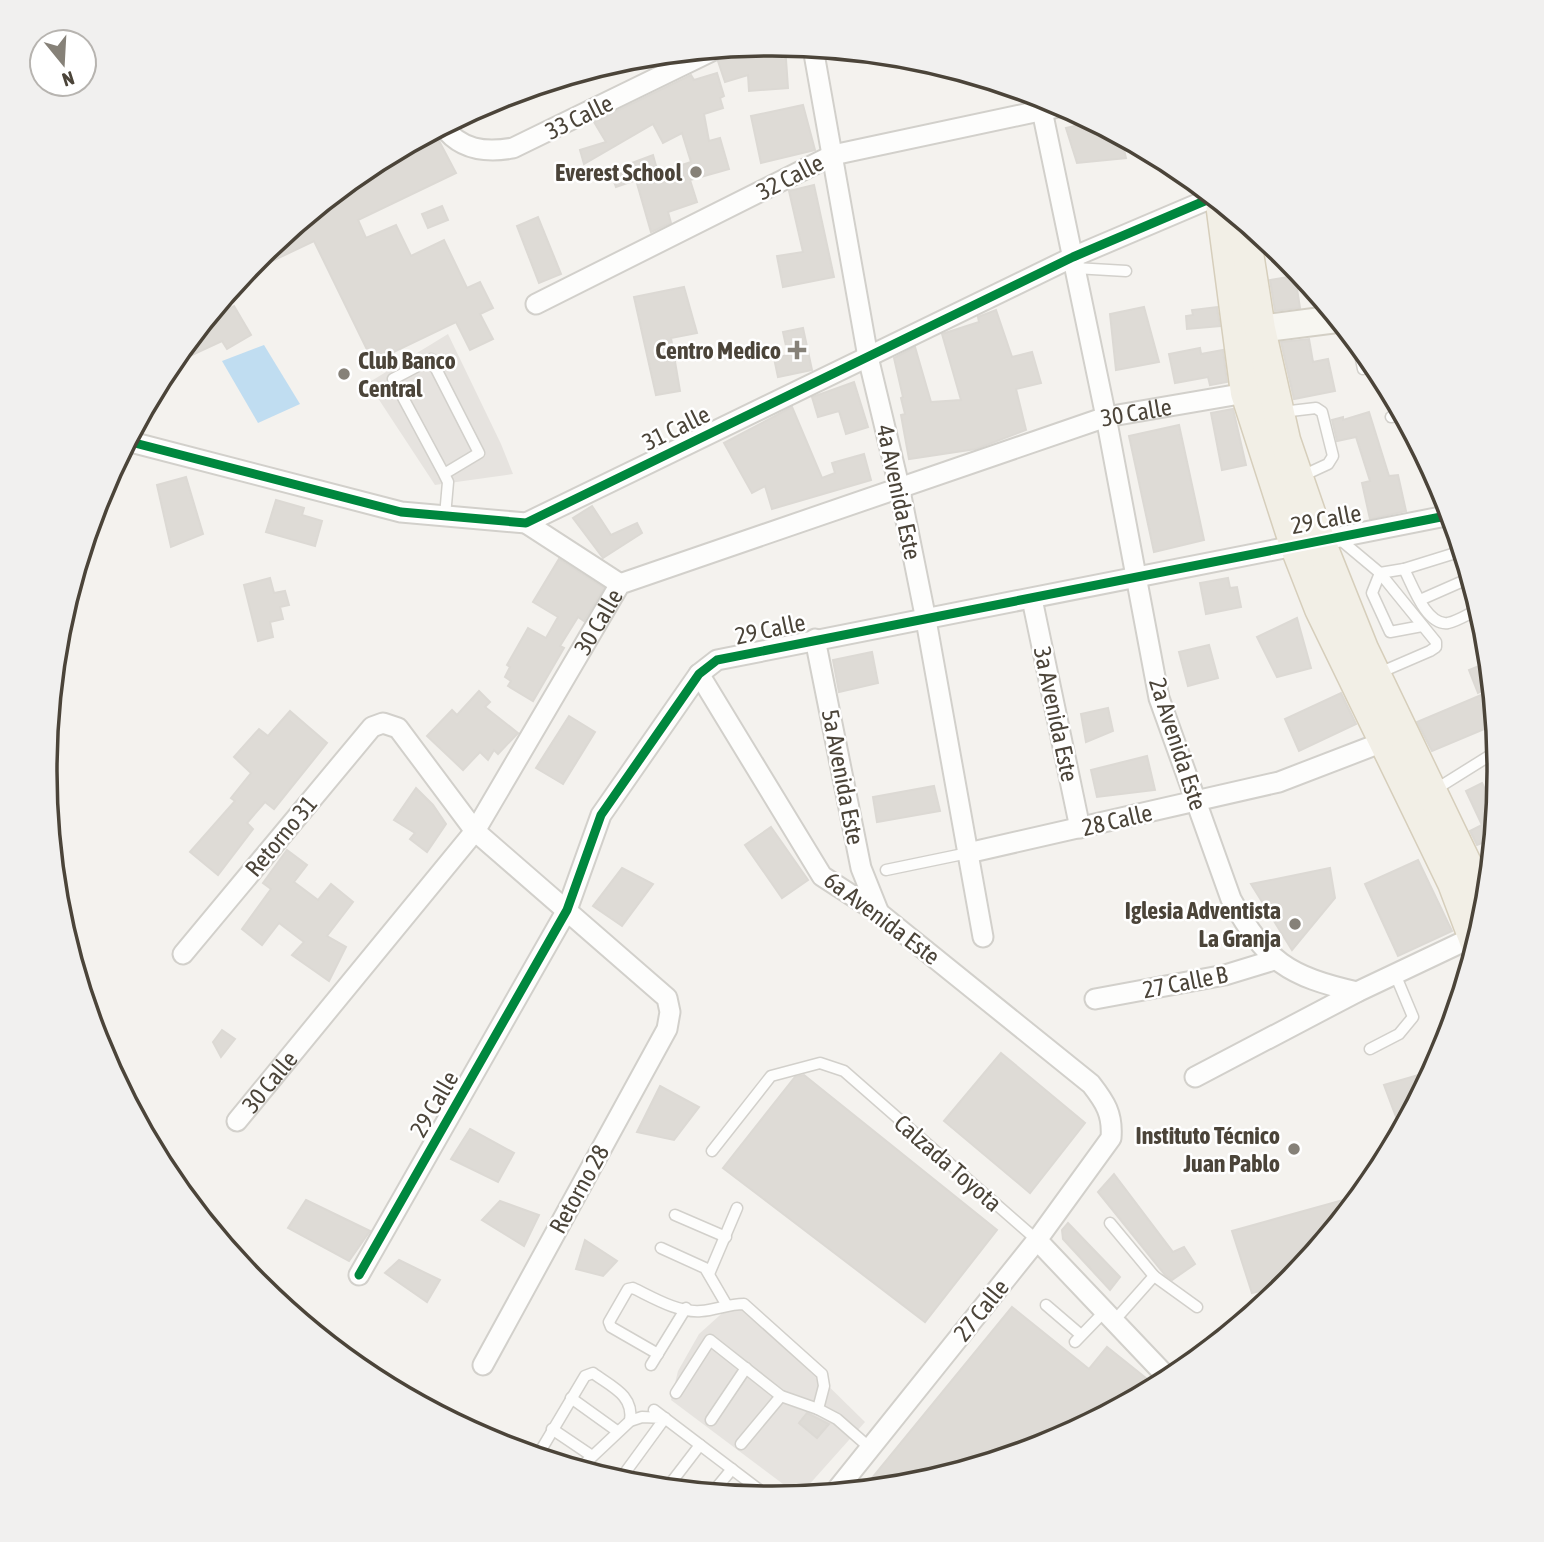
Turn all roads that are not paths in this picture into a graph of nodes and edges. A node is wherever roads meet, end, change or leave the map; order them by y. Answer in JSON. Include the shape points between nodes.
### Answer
{"nodes":[{"id":1,"x":815,"y":58,"type":"edge"},
{"id":2,"x":692,"y":61,"type":"edge"},
{"id":3,"x":1032,"y":105,"type":"edge"},
{"id":4,"x":1041,"y":108,"type":"edge"},
{"id":5,"x":449,"y":133,"type":"edge"},
{"id":6,"x":833,"y":155,"type":"junction"},
{"id":7,"x":1204,"y":202,"type":"edge"},
{"id":8,"x":1223,"y":217,"type":"edge"},
{"id":9,"x":1245,"y":235,"type":"edge"},
{"id":10,"x":1074,"y":262,"type":"junction"},
{"id":11,"x":1126,"y":271,"type":"dead end"},
{"id":12,"x":536,"y":304,"type":"dead end"},
{"id":13,"x":1326,"y":320,"type":"edge"},
{"id":14,"x":1260,"y":329,"type":"junction"},
{"id":15,"x":868,"y":357,"type":"junction"},
{"id":16,"x":1247,"y":393,"type":"junction"},
{"id":17,"x":1278,"y":413,"type":"junction"},
{"id":18,"x":1106,"y":417,"type":"junction"},
{"id":19,"x":137,"y":444,"type":"edge"},
{"id":20,"x":443,"y":474,"type":"junction"},
{"id":21,"x":1298,"y":478,"type":"junction"},
{"id":22,"x":900,"y":486,"type":"junction"},
{"id":23,"x":445,"y":516,"type":"junction"},
{"id":24,"x":1440,"y":517,"type":"edge"},
{"id":25,"x":526,"y":523,"type":"junction"},
{"id":26,"x":1317,"y":540,"type":"junction"},
{"id":27,"x":1453,"y":554,"type":"edge"},
{"id":28,"x":1404,"y":569,"type":"junction"},
{"id":29,"x":1380,"y":573,"type":"junction"},
{"id":30,"x":1136,"y":576,"type":"junction"},
{"id":31,"x":1462,"y":582,"type":"edge"},
{"id":32,"x":620,"y":584,"type":"junction"},
{"id":33,"x":1032,"y":600,"type":"junction"},
{"id":34,"x":1420,"y":600,"type":"junction"},
{"id":35,"x":1469,"y":614,"type":"edge"},
{"id":36,"x":926,"y":620,"type":"junction"},
{"id":37,"x":1422,"y":625,"type":"junction"},
{"id":38,"x":816,"y":639,"type":"junction"},
{"id":39,"x":699,"y":674,"type":"junction"},
{"id":40,"x":1376,"y":675,"type":"junction"},
{"id":41,"x":1383,"y":742,"type":"junction"},
{"id":42,"x":1486,"y":758,"type":"edge"},
{"id":43,"x":1433,"y":791,"type":"junction"},
{"id":44,"x":1196,"y":802,"type":"junction"},
{"id":45,"x":1080,"y":828,"type":"junction"},
{"id":46,"x":475,"y":831,"type":"junction"},
{"id":47,"x":968,"y":853,"type":"junction"},
{"id":48,"x":862,"y":868,"type":"junction"},
{"id":49,"x":1480,"y":869,"type":"edge"},
{"id":50,"x":886,"y":870,"type":"dead end"},
{"id":51,"x":822,"y":876,"type":"junction"},
{"id":52,"x":567,"y":910,"type":"junction"},
{"id":53,"x":879,"y":913,"type":"junction"},
{"id":54,"x":1470,"y":926,"type":"edge"},
{"id":55,"x":983,"y":937,"type":"dead end"},
{"id":56,"x":1466,"y":944,"type":"edge"},
{"id":57,"x":183,"y":954,"type":"dead end"},
{"id":58,"x":1274,"y":960,"type":"junction"},
{"id":59,"x":1395,"y":974,"type":"junction"},
{"id":60,"x":1357,"y":992,"type":"junction"},
{"id":61,"x":1095,"y":999,"type":"dead end"},
{"id":62,"x":1370,"y":1049,"type":"dead end"},
{"id":63,"x":1195,"y":1077,"type":"dead end"},
{"id":64,"x":1112,"y":1120,"type":"joint"},
{"id":65,"x":237,"y":1121,"type":"dead end"},
{"id":66,"x":712,"y":1151,"type":"dead end"},
{"id":67,"x":737,"y":1208,"type":"dead end"},
{"id":68,"x":675,"y":1214,"type":"dead end"},
{"id":69,"x":1110,"y":1223,"type":"dead end"},
{"id":70,"x":726,"y":1237,"type":"junction"},
{"id":71,"x":1037,"y":1240,"type":"junction"},
{"id":72,"x":661,"y":1248,"type":"dead end"},
{"id":73,"x":709,"y":1274,"type":"junction"},
{"id":74,"x":359,"y":1275,"type":"dead end"},
{"id":75,"x":1154,"y":1276,"type":"junction"},
{"id":76,"x":726,"y":1304,"type":"junction"},
{"id":77,"x":1046,"y":1305,"type":"dead end"},
{"id":78,"x":1197,"y":1307,"type":"dead end"},
{"id":79,"x":685,"y":1308,"type":"junction"},
{"id":80,"x":1109,"y":1316,"type":"junction"},
{"id":81,"x":658,"y":1354,"type":"junction"},
{"id":82,"x":483,"y":1365,"type":"dead end"},
{"id":83,"x":651,"y":1365,"type":"dead end"},
{"id":84,"x":746,"y":1368,"type":"junction"},
{"id":85,"x":1161,"y":1371,"type":"edge"},
{"id":86,"x":676,"y":1393,"type":"dead end"},
{"id":87,"x":781,"y":1396,"type":"junction"},
{"id":88,"x":571,"y":1398,"type":"junction"},
{"id":89,"x":818,"y":1409,"type":"junction"},
{"id":90,"x":654,"y":1410,"type":"dead end"},
{"id":91,"x":664,"y":1418,"type":"junction"},
{"id":92,"x":711,"y":1420,"type":"dead end"},
{"id":93,"x":630,"y":1421,"type":"junction"},
{"id":94,"x":552,"y":1429,"type":"junction"},
{"id":95,"x":617,"y":1431,"type":"junction"},
{"id":96,"x":741,"y":1444,"type":"dead end"},
{"id":97,"x":700,"y":1445,"type":"junction"},
{"id":98,"x":542,"y":1448,"type":"edge"},
{"id":99,"x":870,"y":1448,"type":"junction"},
{"id":100,"x":593,"y":1456,"type":"junction"},
{"id":101,"x":587,"y":1462,"type":"edge"},
{"id":102,"x":732,"y":1469,"type":"junction"},
{"id":103,"x":627,"y":1471,"type":"edge"},
{"id":104,"x":674,"y":1479,"type":"edge"},
{"id":105,"x":843,"y":1482,"type":"edge"},
{"id":106,"x":720,"y":1484,"type":"edge"},
{"id":107,"x":753,"y":1485,"type":"edge"}],
"edges":[{"from":1,"to":6,"type":"street","name":"4a Avenida Este"},
{"from":2,"to":5,"type":"street","name":"33 Calle","via":[[513,148],[494,152],[467,146]]},
{"from":3,"to":6,"type":"street","name":"32 Calle"},
{"from":4,"to":10,"type":"street","name":"2a Avenida Este"},
{"from":6,"to":12,"type":"street","name":"32 Calle"},
{"from":6,"to":15,"type":"street","name":"4a Avenida Este"},
{"from":7,"to":10,"type":"street","name":"31 Calle"},
{"from":8,"to":16,"type":"main road"},
{"from":9,"to":14,"type":"main road"},
{"from":10,"to":11,"type":"lane"},
{"from":10,"to":15,"type":"street","name":"31 Calle"},
{"from":10,"to":18,"type":"street","name":"2a Avenida Este"},
{"from":13,"to":14,"type":"street"},
{"from":14,"to":17,"type":"main road"},
{"from":15,"to":22,"type":"street","name":"4a Avenida Este"},
{"from":15,"to":25,"type":"street","name":"31 Calle"},
{"from":16,"to":18,"type":"street","name":"30 Calle"},
{"from":16,"to":26,"type":"main road"},
{"from":17,"to":21,"type":"main road"},
{"from":17,"to":21,"type":"lane","via":[[1316,408],[1322,412],[1333,456],[1328,464]]},
{"from":18,"to":22,"type":"street","name":"30 Calle"},
{"from":18,"to":30,"type":"street","name":"2a Avenida Este"},
{"from":19,"to":23,"type":"street","via":[[401,512]]},
{"from":20,"to":20,"type":"lane","via":[[393,379],[431,359],[480,453]]},
{"from":20,"to":23,"type":"lane","via":[[448,482]]},
{"from":21,"to":26,"type":"main road"},
{"from":22,"to":32,"type":"street","name":"30 Calle"},
{"from":22,"to":36,"type":"street","name":"4a Avenida Este"},
{"from":23,"to":25,"type":"street"},
{"from":24,"to":26,"type":"street","name":"29 Calle"},
{"from":25,"to":32,"type":"street"},
{"from":26,"to":29,"type":"lane"},
{"from":26,"to":30,"type":"street","name":"29 Calle"},
{"from":26,"to":40,"type":"main road"},
{"from":26,"to":41,"type":"main road","via":[[1320,609]]},
{"from":27,"to":28,"type":"lane"},
{"from":28,"to":29,"type":"lane"},
{"from":28,"to":34,"type":"lane"},
{"from":29,"to":37,"type":"lane"},
{"from":29,"to":37,"type":"lane","via":[[1372,593],[1390,632]]},
{"from":30,"to":33,"type":"street","name":"29 Calle"},
{"from":30,"to":44,"type":"street","name":"2a Avenida Este","via":[[1159,698]]},
{"from":31,"to":34,"type":"lane"},
{"from":32,"to":46,"type":"street","name":"30 Calle"},
{"from":33,"to":36,"type":"street","name":"29 Calle"},
{"from":33,"to":45,"type":"street","name":"3a Avenida Este"},
{"from":34,"to":35,"type":"lane","via":[[1440,622]]},
{"from":36,"to":38,"type":"street","name":"29 Calle"},
{"from":36,"to":47,"type":"street","name":"4a Avenida Este"},
{"from":37,"to":40,"type":"lane","via":[[1436,647]]},
{"from":38,"to":39,"type":"street","name":"29 Calle","via":[[717,660]]},
{"from":38,"to":48,"type":"street","name":"5a Avenida Este"},
{"from":39,"to":51,"type":"street","name":"6a Avenida Este"},
{"from":39,"to":52,"type":"street","name":"29 Calle","via":[[601,815]]},
{"from":40,"to":43,"type":"main road"},
{"from":41,"to":44,"type":"street","name":"28 Calle","via":[[1279,782]]},
{"from":41,"to":54,"type":"main road"},
{"from":42,"to":43,"type":"lane"},
{"from":43,"to":49,"type":"main road"},
{"from":44,"to":45,"type":"street","name":"28 Calle"},
{"from":44,"to":58,"type":"street","name":"2a Avenida Este","via":[[1231,900]]},
{"from":45,"to":47,"type":"street","name":"28 Calle"},
{"from":46,"to":52,"type":"street"},
{"from":46,"to":57,"type":"street","name":"Retorno 31","via":[[398,728],[383,723],[372,727]]},
{"from":46,"to":65,"type":"street","name":"30 Calle"},
{"from":47,"to":50,"type":"lane","name":"28 Calle"},
{"from":47,"to":55,"type":"street","name":"4a Avenida Este"},
{"from":48,"to":51,"type":"street","via":[[839,878]]},
{"from":48,"to":53,"type":"street","name":"5a Avenida Este"},
{"from":51,"to":53,"type":"street","name":"6a Avenida Este"},
{"from":52,"to":74,"type":"street","name":"29 Calle"},
{"from":52,"to":82,"type":"street","name":"Retorno 28","via":[[667,998],[667,1029]]},
{"from":53,"to":64,"type":"street","name":"6a Avenida Este","via":[[1091,1084]]},
{"from":56,"to":59,"type":"street"},
{"from":58,"to":60,"type":"street","name":"2a Avenida Este","via":[[1314,981]]},
{"from":58,"to":61,"type":"street","name":"27 Calle B","via":[[1225,975]]},
{"from":59,"to":60,"type":"street"},
{"from":59,"to":62,"type":"lane","via":[[1413,1017],[1399,1034]]},
{"from":60,"to":63,"type":"street"},
{"from":64,"to":71,"type":"street","name":"27 Calle","via":[[1111,1138]]},
{"from":66,"to":71,"type":"lane","name":"Calzada Toyota","via":[[772,1076],[820,1063],[844,1071]]},
{"from":67,"to":70,"type":"lane"},
{"from":68,"to":70,"type":"lane"},
{"from":69,"to":75,"type":"lane"},
{"from":70,"to":73,"type":"lane"},
{"from":71,"to":80,"type":"street","name":"Calzada Toyota"},
{"from":71,"to":99,"type":"street","name":"27 Calle"},
{"from":72,"to":73,"type":"lane"},
{"from":73,"to":76,"type":"lane"},
{"from":75,"to":78,"type":"lane"},
{"from":75,"to":80,"type":"lane"},
{"from":76,"to":79,"type":"lane","via":[[699,1311]]},
{"from":76,"to":89,"type":"lane","via":[[744,1304],[822,1374]]},
{"from":77,"to":80,"type":"lane","via":[[1078,1338]]},
{"from":79,"to":81,"type":"lane"},
{"from":79,"to":81,"type":"lane","via":[[628,1289],[609,1322],[611,1327]]},
{"from":80,"to":85,"type":"street","name":"Calzada Toyota"},
{"from":81,"to":83,"type":"lane"},
{"from":84,"to":86,"type":"lane","via":[[710,1340]]},
{"from":84,"to":87,"type":"lane"},
{"from":84,"to":92,"type":"lane"},
{"from":87,"to":89,"type":"lane"},
{"from":87,"to":96,"type":"lane"},
{"from":88,"to":93,"type":"lane","via":[[578,1384],[593,1373],[627,1397],[632,1406]]},
{"from":88,"to":94,"type":"lane"},
{"from":88,"to":95,"type":"lane"},
{"from":89,"to":99,"type":"lane"},
{"from":90,"to":91,"type":"lane"},
{"from":91,"to":93,"type":"lane","via":[[642,1416]]},
{"from":91,"to":97,"type":"lane"},
{"from":91,"to":103,"type":"lane"},
{"from":93,"to":95,"type":"lane"},
{"from":94,"to":98,"type":"lane"},
{"from":94,"to":100,"type":"lane"},
{"from":95,"to":100,"type":"lane"},
{"from":97,"to":102,"type":"lane"},
{"from":97,"to":104,"type":"lane"},
{"from":99,"to":105,"type":"street","name":"27 Calle"},
{"from":100,"to":101,"type":"lane"},
{"from":102,"to":106,"type":"lane"},
{"from":102,"to":107,"type":"lane"}]}
